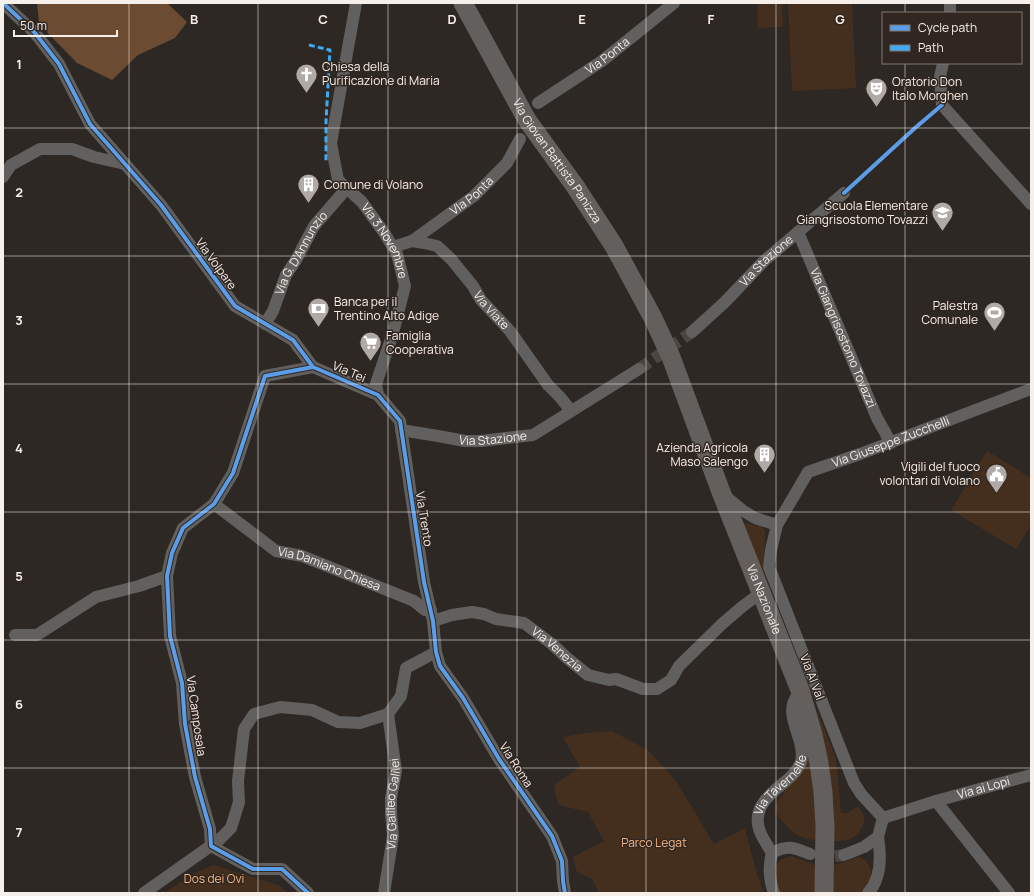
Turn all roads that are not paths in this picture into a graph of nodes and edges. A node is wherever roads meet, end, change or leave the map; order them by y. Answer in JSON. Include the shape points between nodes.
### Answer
{"nodes":[{"id":1,"x":3,"y":3,"type":"edge"},
{"id":2,"x":356,"y":3,"type":"edge"},
{"id":3,"x":463,"y":3,"type":"edge"},
{"id":4,"x":674,"y":3,"type":"edge"},
{"id":5,"x":943,"y":64,"type":"edge"},
{"id":6,"x":538,"y":103,"type":"dead end"},
{"id":7,"x":520,"y":139,"type":"dead end"},
{"id":8,"x":125,"y":164,"type":"junction"},
{"id":9,"x":3,"y":177,"type":"edge"},
{"id":10,"x":347,"y":188,"type":"junction"},
{"id":11,"x":844,"y":193,"type":"dead end"},
{"id":12,"x":1031,"y":204,"type":"edge"},
{"id":13,"x":798,"y":232,"type":"junction"},
{"id":14,"x":412,"y":241,"type":"junction"},
{"id":15,"x":393,"y":247,"type":"junction"},
{"id":16,"x":653,"y":318,"type":"joint"},
{"id":17,"x":265,"y":324,"type":"junction"},
{"id":18,"x":692,"y":332,"type":"tunnel mouth"},
{"id":19,"x":313,"y":367,"type":"junction"},
{"id":20,"x":640,"y":369,"type":"tunnel mouth"},
{"id":21,"x":265,"y":376,"type":"joint"},
{"id":22,"x":1031,"y":389,"type":"edge"},
{"id":23,"x":378,"y":395,"type":"junction"},
{"id":24,"x":571,"y":411,"type":"junction"},
{"id":25,"x":401,"y":430,"type":"junction"},
{"id":26,"x":891,"y":443,"type":"junction"},
{"id":27,"x":721,"y":492,"type":"junction"},
{"id":28,"x":214,"y":504,"type":"junction"},
{"id":29,"x":777,"y":525,"type":"junction"},
{"id":30,"x":167,"y":576,"type":"junction"},
{"id":31,"x":762,"y":592,"type":"junction"},
{"id":32,"x":432,"y":616,"type":"junction"},
{"id":33,"x":15,"y":636,"type":"dead end"},
{"id":34,"x":436,"y":652,"type":"junction"},
{"id":35,"x":800,"y":690,"type":"junction"},
{"id":36,"x":388,"y":714,"type":"junction"},
{"id":37,"x":1031,"y":775,"type":"edge"},
{"id":38,"x":936,"y":801,"type":"junction"},
{"id":39,"x":883,"y":818,"type":"junction"},
{"id":40,"x":878,"y":837,"type":"junction"},
{"id":41,"x":211,"y":846,"type":"junction"},
{"id":42,"x":772,"y":853,"type":"junction"},
{"id":43,"x":810,"y":854,"type":"tunnel mouth"},
{"id":44,"x":844,"y":855,"type":"tunnel mouth"},
{"id":45,"x":144,"y":893,"type":"edge"},
{"id":46,"x":308,"y":893,"type":"edge"},
{"id":47,"x":384,"y":893,"type":"edge"},
{"id":48,"x":565,"y":893,"type":"edge"},
{"id":49,"x":774,"y":893,"type":"edge"},
{"id":50,"x":824,"y":893,"type":"edge"},
{"id":51,"x":868,"y":893,"type":"edge"},
{"id":52,"x":1009,"y":893,"type":"edge"}],
"edges":[{"from":1,"to":8,"type":"street","name":"Via Volpare","via":[[35,33],[59,64],[90,124]]},
{"from":2,"to":10,"type":"street","name":"Via 3 Novembre","via":[[331,143],[338,180]]},
{"from":3,"to":16,"type":"main road","name":"Via Giovan Battista Panizza","via":[[527,120],[614,246]]},
{"from":4,"to":6,"type":"street","name":"Via Ponta","via":[[602,61]]},
{"from":5,"to":12,"type":"street","via":[[940,76],[942,105]]},
{"from":7,"to":14,"type":"street","name":"VIa Ponta","via":[[507,163],[474,196]]},
{"from":8,"to":9,"type":"street","via":[[94,158],[72,149],[40,149],[11,166]]},
{"from":8,"to":17,"type":"street","name":"Via Volpare","via":[[161,205],[235,306]]},
{"from":10,"to":15,"type":"street","name":"Via 3 Novembre","via":[[362,202]]},
{"from":10,"to":17,"type":"street","name":"Via G. D'Annunzio","via":[[314,226],[286,275],[273,311]]},
{"from":11,"to":13,"type":"street","name":"Via Stazione"},
{"from":13,"to":18,"type":"street","name":"Via Stazione","via":[[764,261]]},
{"from":13,"to":26,"type":"street","name":"Via Giangrisostomo Tovazzi","via":[[877,418]]},
{"from":14,"to":15,"type":"street","name":"Via Viate"},
{"from":14,"to":24,"type":"street","name":"Via Viate","via":[[437,246],[452,259],[481,300],[510,330],[548,385]]},
{"from":15,"to":23,"type":"street","name":"Via 3 Novembre","via":[[405,286],[376,384]]},
{"from":16,"to":27,"type":"main road","name":"Via Nazionale","via":[[671,357]]},
{"from":17,"to":19,"type":"street","name":"Via Tei","via":[[293,340]]},
{"from":19,"to":21,"type":"street","name":"Via Tei"},
{"from":19,"to":23,"type":"street","name":"Via Tei"},
{"from":20,"to":24,"type":"street","name":"Via Stazione"},
{"from":21,"to":28,"type":"street","name":"Via Camposala","via":[[233,473]]},
{"from":22,"to":26,"type":"street","name":"Via Giuseppe Zucchelli"},
{"from":23,"to":25,"type":"street","name":"Via Trento","via":[[400,421]]},
{"from":24,"to":25,"type":"street","name":"Via Stazione","via":[[533,435],[481,441],[465,441]]},
{"from":25,"to":32,"type":"street","name":"Via Trento","via":[[424,582]]},
{"from":26,"to":29,"type":"street","name":"Via Giuseppe Zucchelli","via":[[808,472]]},
{"from":27,"to":29,"type":"street","via":[[755,518]]},
{"from":27,"to":31,"type":"main road","name":"Via Nazionale"},
{"from":28,"to":30,"type":"street","name":"Via Camposala","via":[[183,528],[172,553]]},
{"from":28,"to":32,"type":"street","name":"Via Damiano Chiesa","via":[[276,551],[302,556],[414,600]]},
{"from":29,"to":39,"type":"street","name":"Via Al Val","via":[[769,568],[854,783]]},
{"from":30,"to":33,"type":"street","via":[[96,597],[37,635]]},
{"from":30,"to":41,"type":"street","name":"Via Camposala","via":[[170,636],[182,683],[185,724],[195,777],[210,829]]},
{"from":31,"to":32,"type":"street","name":"Via Venezia","via":[[722,624],[679,666],[671,680],[657,689],[643,689],[616,679],[588,675],[524,623],[472,612]]},
{"from":31,"to":35,"type":"main road","name":"Via Nazionale"},
{"from":32,"to":34,"type":"street","name":"Via Trento"},
{"from":34,"to":36,"type":"street","via":[[406,668],[401,696]]},
{"from":34,"to":48,"type":"street","name":"Via Roma","via":[[440,666],[552,836],[562,861]]},
{"from":35,"to":42,"type":"street","name":"Via Tavernelle","via":[[792,705],[802,752],[801,762],[796,771],[762,803],[757,819],[761,834]]},
{"from":35,"to":50,"type":"main road","name":"Via Nazionale","via":[[813,735],[822,785],[825,826]]},
{"from":36,"to":41,"type":"street","via":[[360,723],[338,722],[312,710],[280,707],[254,714],[244,729],[238,781],[239,802],[231,828]]},
{"from":36,"to":47,"type":"street","name":"Via Galileo Galilei","via":[[396,771],[391,798],[393,836]]},
{"from":37,"to":38,"type":"street","name":"Via ai Lopi"},
{"from":38,"to":39,"type":"street"},
{"from":38,"to":52,"type":"street"},
{"from":39,"to":40,"type":"street"},
{"from":40,"to":44,"type":"street","via":[[864,847]]},
{"from":40,"to":51,"type":"street","via":[[880,862],[874,885]]},
{"from":41,"to":45,"type":"street"},
{"from":41,"to":46,"type":"street","via":[[253,869],[282,869]]},
{"from":42,"to":43,"type":"street","via":[[782,847],[795,848]]},
{"from":42,"to":49,"type":"street","via":[[769,874]]}]}
